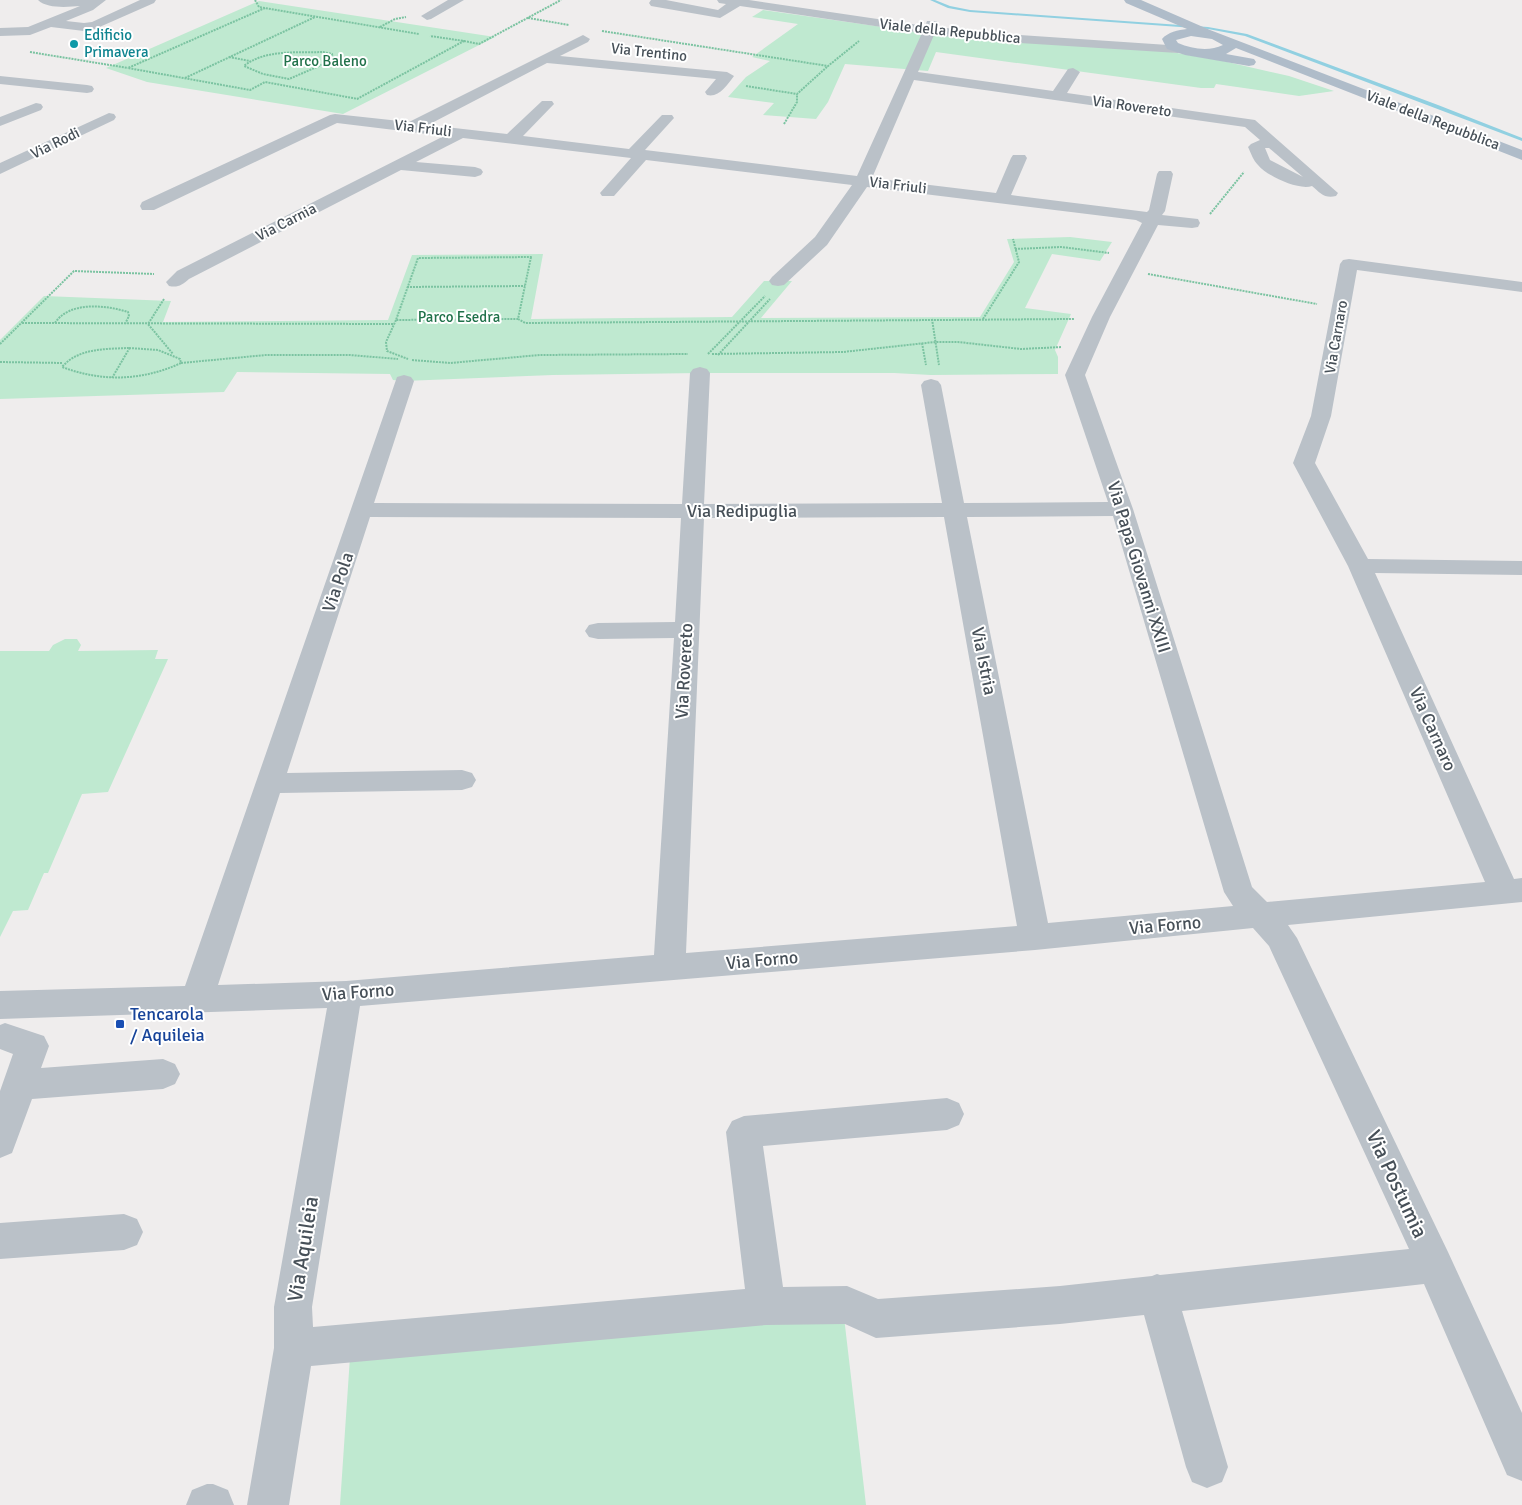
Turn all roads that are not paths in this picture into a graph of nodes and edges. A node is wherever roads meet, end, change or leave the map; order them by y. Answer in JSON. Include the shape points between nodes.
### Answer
{"nodes":[{"id":1,"x":44,"y":0,"type":"edge"},
{"id":2,"x":99,"y":0,"type":"edge"},
{"id":3,"x":150,"y":0,"type":"edge"},
{"id":4,"x":458,"y":0,"type":"edge"},
{"id":5,"x":660,"y":0,"type":"edge"},
{"id":6,"x":683,"y":0,"type":"edge"},
{"id":7,"x":765,"y":0,"type":"edge"},
{"id":8,"x":1130,"y":0,"type":"edge"},
{"id":9,"x":66,"y":3,"type":"junction"},
{"id":10,"x":733,"y":3,"type":"edge"},
{"id":11,"x":426,"y":16,"type":"road end"},
{"id":12,"x":52,"y":21,"type":"junction"},
{"id":13,"x":930,"y":27,"type":"junction"},
{"id":14,"x":30,"y":30,"type":"junction"},
{"id":15,"x":1175,"y":31,"type":"junction"},
{"id":16,"x":0,"y":32,"type":"edge"},
{"id":17,"x":1220,"y":38,"type":"junction"},
{"id":18,"x":584,"y":39,"type":"dead end"},
{"id":19,"x":0,"y":44,"type":"edge"},
{"id":20,"x":1202,"y":53,"type":"junction"},
{"id":21,"x":546,"y":59,"type":"junction"},
{"id":22,"x":1073,"y":72,"type":"dead end"},
{"id":23,"x":909,"y":75,"type":"junction"},
{"id":24,"x":0,"y":80,"type":"edge"},
{"id":25,"x":1343,"y":86,"type":"junction"},
{"id":26,"x":716,"y":88,"type":"road end"},
{"id":27,"x":87,"y":89,"type":"dead end"},
{"id":28,"x":1058,"y":95,"type":"junction"},
{"id":29,"x":547,"y":104,"type":"dead end"},
{"id":30,"x":36,"y":107,"type":"dead end"},
{"id":31,"x":109,"y":117,"type":"dead end"},
{"id":32,"x":667,"y":118,"type":"dead end"},
{"id":33,"x":0,"y":122,"type":"edge"},
{"id":34,"x":412,"y":127,"type":"junction"},
{"id":35,"x":461,"y":133,"type":"junction"},
{"id":36,"x":511,"y":138,"type":"junction"},
{"id":37,"x":1273,"y":143,"type":"junction"},
{"id":38,"x":638,"y":154,"type":"junction"},
{"id":39,"x":1522,"y":154,"type":"edge"},
{"id":40,"x":1019,"y":158,"type":"dead end"},
{"id":41,"x":398,"y":165,"type":"junction"},
{"id":42,"x":0,"y":169,"type":"edge"},
{"id":43,"x":475,"y":172,"type":"dead end"},
{"id":44,"x":1165,"y":174,"type":"dead end"},
{"id":45,"x":863,"y":181,"type":"junction"},
{"id":46,"x":1317,"y":182,"type":"junction"},
{"id":47,"x":608,"y":193,"type":"dead end"},
{"id":48,"x":1330,"y":193,"type":"dead end"},
{"id":49,"x":1002,"y":197,"type":"junction"},
{"id":50,"x":148,"y":206,"type":"dead end"},
{"id":51,"x":1149,"y":221,"type":"junction"},
{"id":52,"x":1192,"y":222,"type":"road end"},
{"id":53,"x":179,"y":278,"type":"road end"},
{"id":54,"x":778,"y":281,"type":"road end"},
{"id":55,"x":1522,"y":287,"type":"edge"},
{"id":56,"x":700,"y":359,"type":"road end"},
{"id":57,"x":404,"y":381,"type":"dead end"},
{"id":58,"x":931,"y":385,"type":"road end"},
{"id":59,"x":1122,"y":509,"type":"junction"},
{"id":60,"x":362,"y":510,"type":"junction"},
{"id":61,"x":956,"y":510,"type":"junction"},
{"id":62,"x":692,"y":511,"type":"junction"},
{"id":63,"x":1360,"y":566,"type":"junction"},
{"id":64,"x":1522,"y":568,"type":"edge"},
{"id":65,"x":686,"y":630,"type":"junction"},
{"id":66,"x":598,"y":631,"type":"dead end"},
{"id":67,"x":462,"y":780,"type":"dead end"},
{"id":68,"x":270,"y":783,"type":"junction"},
{"id":69,"x":1513,"y":891,"type":"edge"},
{"id":70,"x":1260,"y":915,"type":"junction"},
{"id":71,"x":1035,"y":937,"type":"junction"},
{"id":72,"x":669,"y":968,"type":"junction"},
{"id":73,"x":346,"y":994,"type":"junction"},
{"id":74,"x":197,"y":998,"type":"junction"},
{"id":75,"x":6,"y":1025,"type":"edge"},
{"id":76,"x":163,"y":1074,"type":"dead end"},
{"id":77,"x":19,"y":1085,"type":"junction"},
{"id":78,"x":947,"y":1114,"type":"dead end"},
{"id":79,"x":0,"y":1142,"type":"edge"},
{"id":80,"x":124,"y":1232,"type":"dead end"},
{"id":81,"x":0,"y":1242,"type":"edge"},
{"id":82,"x":1435,"y":1265,"type":"junction"},
{"id":83,"x":1157,"y":1293,"type":"junction"},
{"id":84,"x":766,"y":1306,"type":"junction"},
{"id":85,"x":294,"y":1348,"type":"junction"},
{"id":86,"x":1522,"y":1460,"type":"edge"},
{"id":87,"x":1207,"y":1468,"type":"dead end"},
{"id":88,"x":213,"y":1504,"type":"edge"},
{"id":89,"x":208,"y":1505,"type":"edge"},
{"id":90,"x":268,"y":1505,"type":"edge"}],
"edges":[{"from":1,"to":9,"type":"street"},
{"from":2,"to":9,"type":"street"},
{"from":2,"to":12,"type":"street","via":[[89,8]]},
{"from":3,"to":12,"type":"street","via":[[95,25],[84,27]]},
{"from":4,"to":11,"type":"street"},
{"from":5,"to":10,"type":"street","via":[[655,3],[720,14]]},
{"from":6,"to":10,"type":"street","name":"Viale della Repubblica"},
{"from":7,"to":13,"type":"street","name":"Viale della Repubblica"},
{"from":8,"to":15,"type":"main road","name":"Viale della Repubblica","via":[[1156,12]]},
{"from":9,"to":12,"type":"street","via":[[67,9]]},
{"from":10,"to":13,"type":"street","name":"Viale della Repubblica"},
{"from":12,"to":14,"type":"street"},
{"from":13,"to":15,"type":"street","name":"Viale della Repubblica","via":[[989,37]]},
{"from":13,"to":23,"type":"street"},
{"from":14,"to":16,"type":"street"},
{"from":14,"to":19,"type":"street"},
{"from":15,"to":17,"type":"main road","name":"Viale della Repubblica"},
{"from":15,"to":17,"type":"main road","name":"Viale della Repubblica","via":[[1197,27]]},
{"from":15,"to":20,"type":"main road","name":"Viale della Repubblica"},
{"from":17,"to":20,"type":"main road","name":"Viale della Repubblica","via":[[1230,47]]},
{"from":17,"to":25,"type":"main road","name":"Viale della Repubblica"},
{"from":18,"to":21,"type":"street"},
{"from":20,"to":25,"type":"main road","name":"Viale della Repubblica"},
{"from":21,"to":26,"type":"street","name":"Via Trentino","via":[[727,76]]},
{"from":21,"to":34,"type":"street"},
{"from":22,"to":28,"type":"street"},
{"from":23,"to":28,"type":"street","name":"Via Rovereto"},
{"from":23,"to":45,"type":"street"},
{"from":24,"to":27,"type":"street"},
{"from":25,"to":39,"type":"main road","name":"Viale della Repubblica"},
{"from":28,"to":37,"type":"street","name":"Via Rovereto","via":[[1250,123]]},
{"from":29,"to":36,"type":"street"},
{"from":30,"to":33,"type":"street"},
{"from":31,"to":42,"type":"street","name":"Via Rodi"},
{"from":32,"to":38,"type":"street"},
{"from":34,"to":35,"type":"street","name":"Via Friuli"},
{"from":34,"to":50,"type":"street","name":"Via Friuli","via":[[335,118]]},
{"from":35,"to":36,"type":"street","name":"Via Friuli"},
{"from":35,"to":41,"type":"street","name":"Via Carnia"},
{"from":36,"to":38,"type":"street","name":"Via Friuli"},
{"from":37,"to":46,"type":"street","name":"Via Rovereto"},
{"from":37,"to":46,"type":"street","via":[[1256,147],[1264,163],[1293,180]]},
{"from":38,"to":45,"type":"street","name":"Via Friuli"},
{"from":38,"to":47,"type":"street"},
{"from":40,"to":49,"type":"street"},
{"from":41,"to":43,"type":"street"},
{"from":41,"to":53,"type":"street","name":"Via Carnia"},
{"from":44,"to":51,"type":"street","name":"Via Papa Giovanni XXIII","via":[[1157,210]]},
{"from":45,"to":49,"type":"street","name":"Via Friuli"},
{"from":45,"to":54,"type":"street","via":[[821,241]]},
{"from":46,"to":48,"type":"street","name":"Via Rovereto"},
{"from":49,"to":51,"type":"street","name":"Via Friuli","via":[[1140,215]]},
{"from":51,"to":52,"type":"street","name":"Via Friuli"},
{"from":51,"to":59,"type":"street","name":"Via Papa Giovanni XXIII","via":[[1113,263],[1086,317],[1076,375]]},
{"from":55,"to":63,"type":"street","name":"Via Carnaro","via":[[1349,264],[1321,416],[1304,463]]},
{"from":56,"to":62,"type":"street","name":"Via Rovereto"},
{"from":57,"to":60,"type":"street","name":"Via Pola"},
{"from":58,"to":61,"type":"street","name":"Via Istria"},
{"from":59,"to":61,"type":"street","name":"Via Redipuglia"},
{"from":59,"to":70,"type":"street","name":"Via Papa Giovanni XXIII","via":[[1239,892]]},
{"from":60,"to":62,"type":"street","name":"Via Redipuglia"},
{"from":60,"to":68,"type":"street","name":"Via Pola"},
{"from":61,"to":62,"type":"street","name":"Via Redipuglia"},
{"from":61,"to":71,"type":"street","name":"Via Istria"},
{"from":62,"to":65,"type":"street","name":"Via Rovereto"},
{"from":63,"to":64,"type":"street"},
{"from":63,"to":69,"type":"street","name":"Via Carnaro"},
{"from":65,"to":66,"type":"street"},
{"from":65,"to":72,"type":"street","name":"Via Rovereto"},
{"from":67,"to":68,"type":"street"},
{"from":68,"to":74,"type":"street","name":"Via Pola"},
{"from":69,"to":70,"type":"street","name":"Via Forno"},
{"from":70,"to":71,"type":"street","name":"Via Forno"},
{"from":70,"to":82,"type":"street","name":"Via Postumia","via":[[1281,938]]},
{"from":71,"to":72,"type":"street","name":"Via Forno"},
{"from":72,"to":73,"type":"street","name":"Via Forno"},
{"from":73,"to":74,"type":"street","name":"Via Forno"},
{"from":73,"to":85,"type":"street","name":"Via Aquileia","via":[[293,1307]]},
{"from":74,"to":75,"type":"street","name":"Via Forno"},
{"from":75,"to":77,"type":"street","via":[[32,1046]]},
{"from":76,"to":77,"type":"street"},
{"from":77,"to":79,"type":"street"},
{"from":78,"to":84,"type":"street","via":[[744,1132]]},
{"from":80,"to":81,"type":"street"},
{"from":82,"to":83,"type":"street"},
{"from":82,"to":86,"type":"street","name":"Via Postumia"},
{"from":83,"to":84,"type":"street","via":[[1060,1305],[876,1319],[847,1305]]},
{"from":83,"to":87,"type":"street"},
{"from":84,"to":85,"type":"street"},
{"from":85,"to":90,"type":"street","name":"Via Aquileia"},
{"from":88,"to":89,"type":"street"}]}
